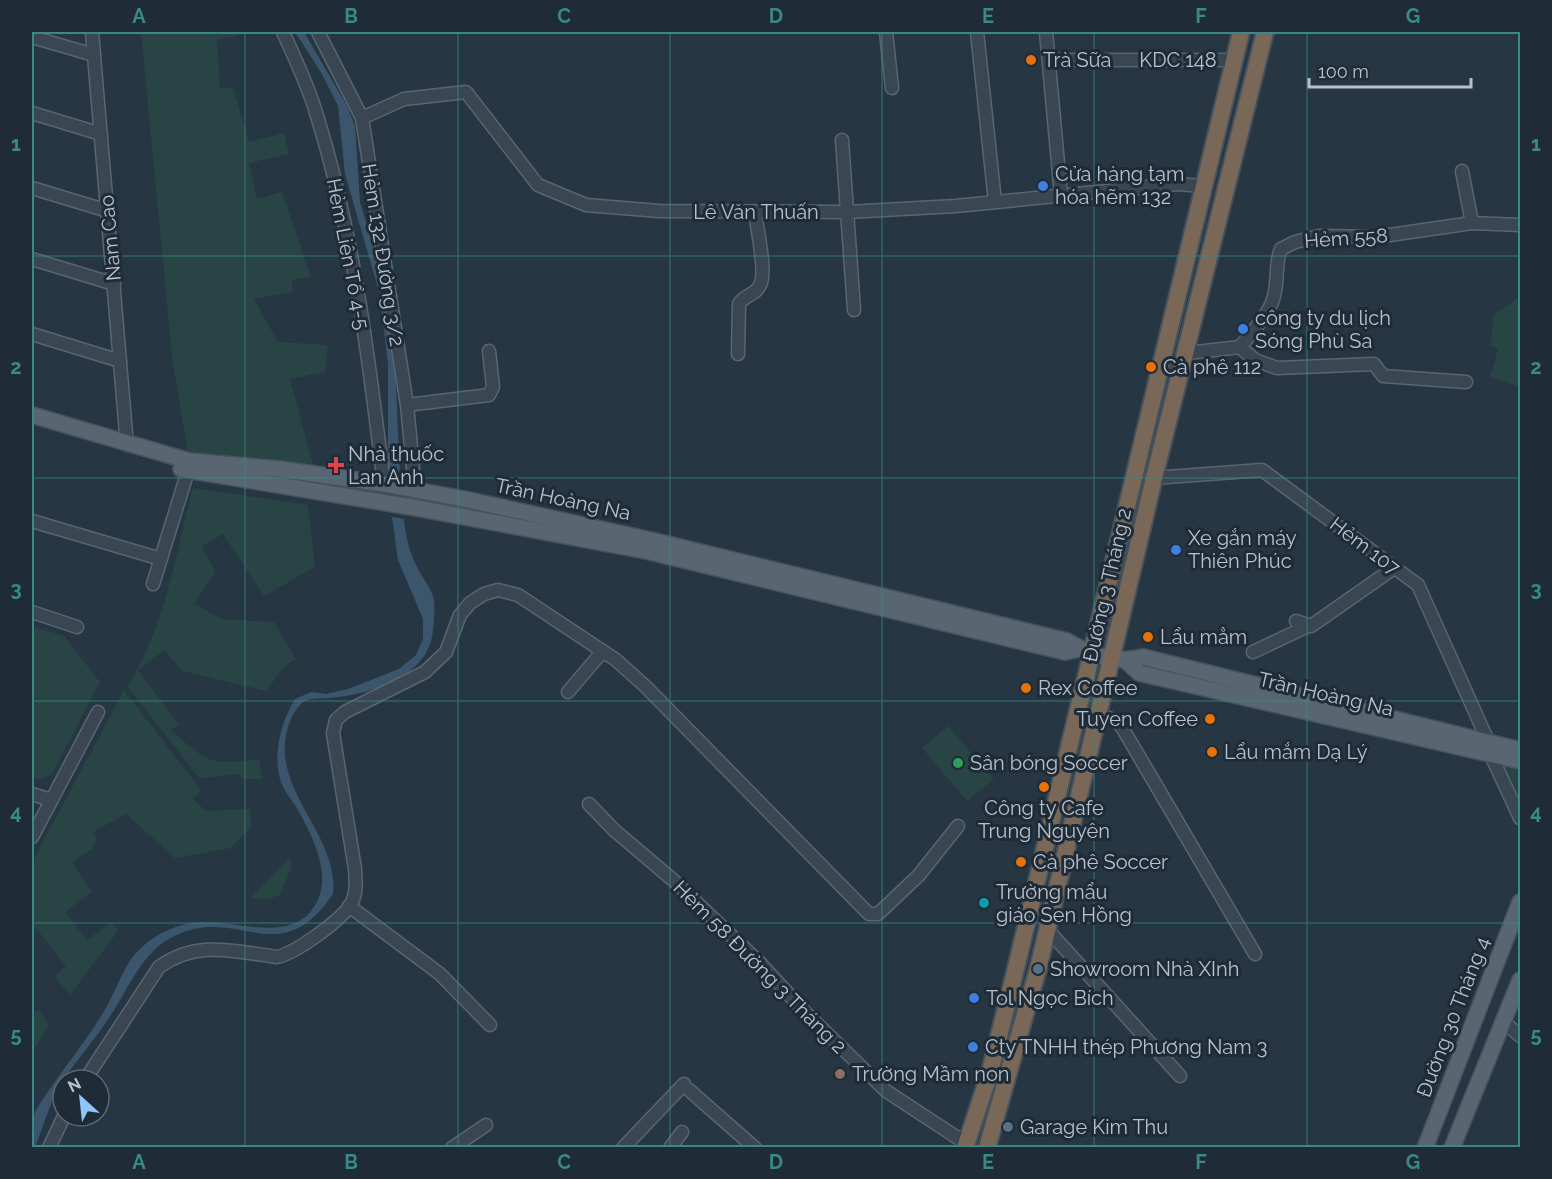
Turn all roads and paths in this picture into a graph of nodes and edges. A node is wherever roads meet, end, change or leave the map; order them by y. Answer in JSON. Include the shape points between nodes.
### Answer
{"nodes":[{"id":1,"x":92,"y":32,"type":"edge"},
{"id":2,"x":284,"y":32,"type":"edge"},
{"id":3,"x":318,"y":32,"type":"edge"},
{"id":4,"x":886,"y":32,"type":"edge"},
{"id":5,"x":977,"y":32,"type":"edge"},
{"id":6,"x":1046,"y":32,"type":"edge"},
{"id":7,"x":1241,"y":32,"type":"edge"},
{"id":8,"x":1265,"y":32,"type":"edge"},
{"id":9,"x":32,"y":37,"type":"edge"},
{"id":10,"x":94,"y":55,"type":"junction"},
{"id":11,"x":1049,"y":60,"type":"junction"},
{"id":12,"x":1234,"y":60,"type":"junction"},
{"id":13,"x":892,"y":88,"type":"dead end"},
{"id":14,"x":32,"y":113,"type":"edge"},
{"id":15,"x":362,"y":118,"type":"junction"},
{"id":16,"x":101,"y":134,"type":"junction"},
{"id":17,"x":842,"y":140,"type":"dead end"},
{"id":18,"x":1462,"y":171,"type":"dead end"},
{"id":19,"x":1203,"y":186,"type":"junction"},
{"id":20,"x":32,"y":188,"type":"edge"},
{"id":21,"x":1061,"y":196,"type":"junction"},
{"id":22,"x":995,"y":202,"type":"junction"},
{"id":23,"x":108,"y":211,"type":"junction"},
{"id":24,"x":847,"y":212,"type":"junction"},
{"id":25,"x":755,"y":213,"type":"junction"},
{"id":26,"x":1472,"y":223,"type":"junction"},
{"id":27,"x":1521,"y":225,"type":"edge"},
{"id":28,"x":32,"y":259,"type":"edge"},
{"id":29,"x":114,"y":284,"type":"junction"},
{"id":30,"x":854,"y":310,"type":"dead end"},
{"id":31,"x":32,"y":334,"type":"edge"},
{"id":32,"x":1240,"y":347,"type":"junction"},
{"id":33,"x":489,"y":351,"type":"dead end"},
{"id":34,"x":1187,"y":353,"type":"junction"},
{"id":35,"x":738,"y":354,"type":"dead end"},
{"id":36,"x":120,"y":361,"type":"junction"},
{"id":37,"x":1466,"y":382,"type":"dead end"},
{"id":38,"x":407,"y":405,"type":"junction"},
{"id":39,"x":32,"y":415,"type":"edge"},
{"id":40,"x":32,"y":424,"type":"edge"},
{"id":41,"x":127,"y":445,"type":"junction"},
{"id":42,"x":188,"y":471,"type":"junction"},
{"id":43,"x":1154,"y":478,"type":"junction"},
{"id":44,"x":384,"y":484,"type":"junction"},
{"id":45,"x":415,"y":489,"type":"junction"},
{"id":46,"x":384,"y":503,"type":"junction"},
{"id":47,"x":417,"y":508,"type":"junction"},
{"id":48,"x":32,"y":521,"type":"edge"},
{"id":49,"x":161,"y":559,"type":"junction"},
{"id":50,"x":1394,"y":568,"type":"junction"},
{"id":51,"x":153,"y":584,"type":"dead end"},
{"id":52,"x":32,"y":612,"type":"edge"},
{"id":53,"x":77,"y":627,"type":"dead end"},
{"id":54,"x":603,"y":651,"type":"junction"},
{"id":55,"x":1085,"y":651,"type":"junction"},
{"id":56,"x":1253,"y":652,"type":"dead end"},
{"id":57,"x":1119,"y":660,"type":"junction"},
{"id":58,"x":568,"y":692,"type":"dead end"},
{"id":59,"x":98,"y":712,"type":"dead end"},
{"id":60,"x":1098,"y":714,"type":"junction"},
{"id":61,"x":1489,"y":747,"type":"junction"},
{"id":62,"x":1521,"y":750,"type":"edge"},
{"id":63,"x":1521,"y":761,"type":"edge"},
{"id":64,"x":32,"y":794,"type":"edge"},
{"id":65,"x":51,"y":800,"type":"junction"},
{"id":66,"x":589,"y":804,"type":"dead end"},
{"id":67,"x":1521,"y":818,"type":"edge"},
{"id":68,"x":958,"y":826,"type":"dead end"},
{"id":69,"x":32,"y":837,"type":"edge"},
{"id":70,"x":1521,"y":902,"type":"edge"},
{"id":71,"x":349,"y":906,"type":"junction"},
{"id":72,"x":1046,"y":928,"type":"junction"},
{"id":73,"x":1255,"y":954,"type":"dead end"},
{"id":74,"x":1521,"y":980,"type":"edge"},
{"id":75,"x":1503,"y":1021,"type":"junction"},
{"id":76,"x":490,"y":1024,"type":"dead end"},
{"id":77,"x":1521,"y":1036,"type":"edge"},
{"id":78,"x":93,"y":1068,"type":"edge"},
{"id":79,"x":1180,"y":1076,"type":"dead end"},
{"id":80,"x":486,"y":1125,"type":"dead end"},
{"id":81,"x":58,"y":1128,"type":"edge"},
{"id":82,"x":682,"y":1132,"type":"dead end"},
{"id":83,"x":966,"y":1146,"type":"edge"},
{"id":84,"x":49,"y":1148,"type":"edge"},
{"id":85,"x":453,"y":1148,"type":"edge"},
{"id":86,"x":623,"y":1148,"type":"edge"},
{"id":87,"x":670,"y":1148,"type":"edge"},
{"id":88,"x":755,"y":1148,"type":"edge"},
{"id":89,"x":987,"y":1148,"type":"edge"},
{"id":90,"x":1425,"y":1148,"type":"edge"},
{"id":91,"x":1452,"y":1148,"type":"edge"}],
"edges":[{"from":1,"to":10,"type":"street","name":"Nam Cao"},
{"from":2,"to":44,"type":"street","name":"Hẻm Liên Tổ 4-5","via":[[317,115],[348,233]]},
{"from":3,"to":15,"type":"street","name":"Hẻm 132 Đường 3/2"},
{"from":4,"to":13,"type":"street"},
{"from":5,"to":22,"type":"street"},
{"from":6,"to":11,"type":"street"},
{"from":7,"to":12,"type":"highway","name":"Đường 3 Tháng 2"},
{"from":8,"to":34,"type":"highway","name":"Đường 3 Tháng 2"},
{"from":9,"to":10,"type":"street"},
{"from":10,"to":16,"type":"street","name":"Nam Cao"},
{"from":11,"to":12,"type":"street","name":"KDC 148"},
{"from":11,"to":21,"type":"street"},
{"from":12,"to":19,"type":"highway","name":"Đường 3 Tháng 2"},
{"from":14,"to":16,"type":"street"},
{"from":15,"to":25,"type":"street","name":"Lê Văn Thuấn","via":[[404,99],[466,92],[538,185],[586,205]]},
{"from":15,"to":38,"type":"street","name":"Hẻm 132 Đường 3/2"},
{"from":16,"to":23,"type":"street","name":"Nam Cao"},
{"from":17,"to":24,"type":"street"},
{"from":18,"to":26,"type":"street"},
{"from":19,"to":21,"type":"street","name":"Lê Văn Thuấn","via":[[1178,184]]},
{"from":19,"to":55,"type":"highway","name":"Đường 3 Tháng 2"},
{"from":20,"to":23,"type":"street"},
{"from":21,"to":22,"type":"street","name":"Lê Văn Thuấn"},
{"from":22,"to":24,"type":"street","name":"Lê Văn Thuấn"},
{"from":23,"to":29,"type":"street","name":"Nam Cao"},
{"from":24,"to":25,"type":"street","name":"Lê Văn Thuấn"},
{"from":24,"to":30,"type":"street"},
{"from":25,"to":35,"type":"street","via":[[763,279],[758,290],[739,304]]},
{"from":26,"to":27,"type":"street","name":"Hẻm 558"},
{"from":26,"to":32,"type":"street","name":"Hẻm 558","via":[[1376,237],[1319,236],[1281,249],[1275,294]]},
{"from":28,"to":29,"type":"street"},
{"from":29,"to":36,"type":"street","name":"Nam Cao"},
{"from":31,"to":36,"type":"street"},
{"from":32,"to":34,"type":"street"},
{"from":32,"to":37,"type":"street","via":[[1261,363],[1277,368],[1374,363],[1383,376]]},
{"from":33,"to":38,"type":"street","via":[[493,387],[489,395]]},
{"from":34,"to":43,"type":"highway","name":"Đường 3 Tháng 2"},
{"from":36,"to":41,"type":"street","name":"Nam Cao"},
{"from":38,"to":45,"type":"street","name":"Hẻm 132 Đường 3/2"},
{"from":39,"to":41,"type":"main road","name":"Trần Hoàng Na"},
{"from":40,"to":42,"type":"main road","name":"Trần Hoàng Na"},
{"from":41,"to":44,"type":"main road","name":"Trần Hoàng Na","via":[[189,461]]},
{"from":42,"to":46,"type":"main road","name":"Trần Hoàng Na"},
{"from":42,"to":49,"type":"street"},
{"from":43,"to":50,"type":"street","name":"Hẻm 107","via":[[1262,470]]},
{"from":43,"to":57,"type":"highway","name":"Đường 3 Tháng 2"},
{"from":44,"to":45,"type":"main road","name":"Trần Hoàng Na"},
{"from":44,"to":46,"type":"main road"},
{"from":45,"to":47,"type":"main road"},
{"from":45,"to":55,"type":"main road","name":"Trần Hoàng Na","via":[[666,543],[1067,641]]},
{"from":46,"to":47,"type":"main road","name":"Trần Hoàng Na"},
{"from":47,"to":55,"type":"main road","name":"Trần Hoàng Na","via":[[646,551],[1065,652]]},
{"from":48,"to":49,"type":"street"},
{"from":49,"to":51,"type":"street"},
{"from":50,"to":56,"type":"street"},
{"from":50,"to":61,"type":"street","name":"Hẻm 107","via":[[1418,585]]},
{"from":52,"to":53,"type":"street"},
{"from":54,"to":58,"type":"street"},
{"from":54,"to":68,"type":"street","via":[[692,731],[869,914],[878,914],[919,875]]},
{"from":54,"to":71,"type":"street","via":[[518,596],[498,590],[470,603],[460,615],[446,652],[425,672],[353,707],[336,720],[333,733],[355,869],[356,890]]},
{"from":55,"to":57,"type":"main road","name":"Trần Hoàng Na"},
{"from":55,"to":83,"type":"highway","name":"Đường 3 Tháng 2","via":[[995,1050]]},
{"from":57,"to":60,"type":"highway","name":"Đường 3 Tháng 2"},
{"from":57,"to":61,"type":"main road","name":"Trần Hoàng Na","via":[[1139,673]]},
{"from":59,"to":65,"type":"street"},
{"from":60,"to":72,"type":"highway","name":"Đường 3 Tháng 2"},
{"from":60,"to":73,"type":"street","via":[[1117,721],[1123,729]]},
{"from":61,"to":62,"type":"main road","name":"Trần Hoàng Na"},
{"from":61,"to":63,"type":"main road","name":"Trần Hoàng Na"},
{"from":61,"to":67,"type":"street","name":"Hẻm 107"},
{"from":64,"to":65,"type":"street"},
{"from":65,"to":69,"type":"street"},
{"from":66,"to":83,"type":"street","name":"Hẻm 58 Đường 3 Tháng 2","via":[[761,964],[806,1014],[886,1091]]},
{"from":70,"to":90,"type":"main road","name":"Đường 30 Tháng 4"},
{"from":71,"to":76,"type":"street","via":[[440,974]]},
{"from":71,"to":78,"type":"street","via":[[290,954],[277,957],[194,950],[175,956],[159,967]]},
{"from":72,"to":79,"type":"street"},
{"from":72,"to":89,"type":"highway","name":"Đường 3 Tháng 2"},
{"from":74,"to":75,"type":"main road"},
{"from":75,"to":77,"type":"street"},
{"from":75,"to":91,"type":"main road"},
{"from":80,"to":85,"type":"street"},
{"from":81,"to":84,"type":"street"},
{"from":82,"to":87,"type":"street"},
{"from":86,"to":88,"type":"street","via":[[686,1087]]}]}
